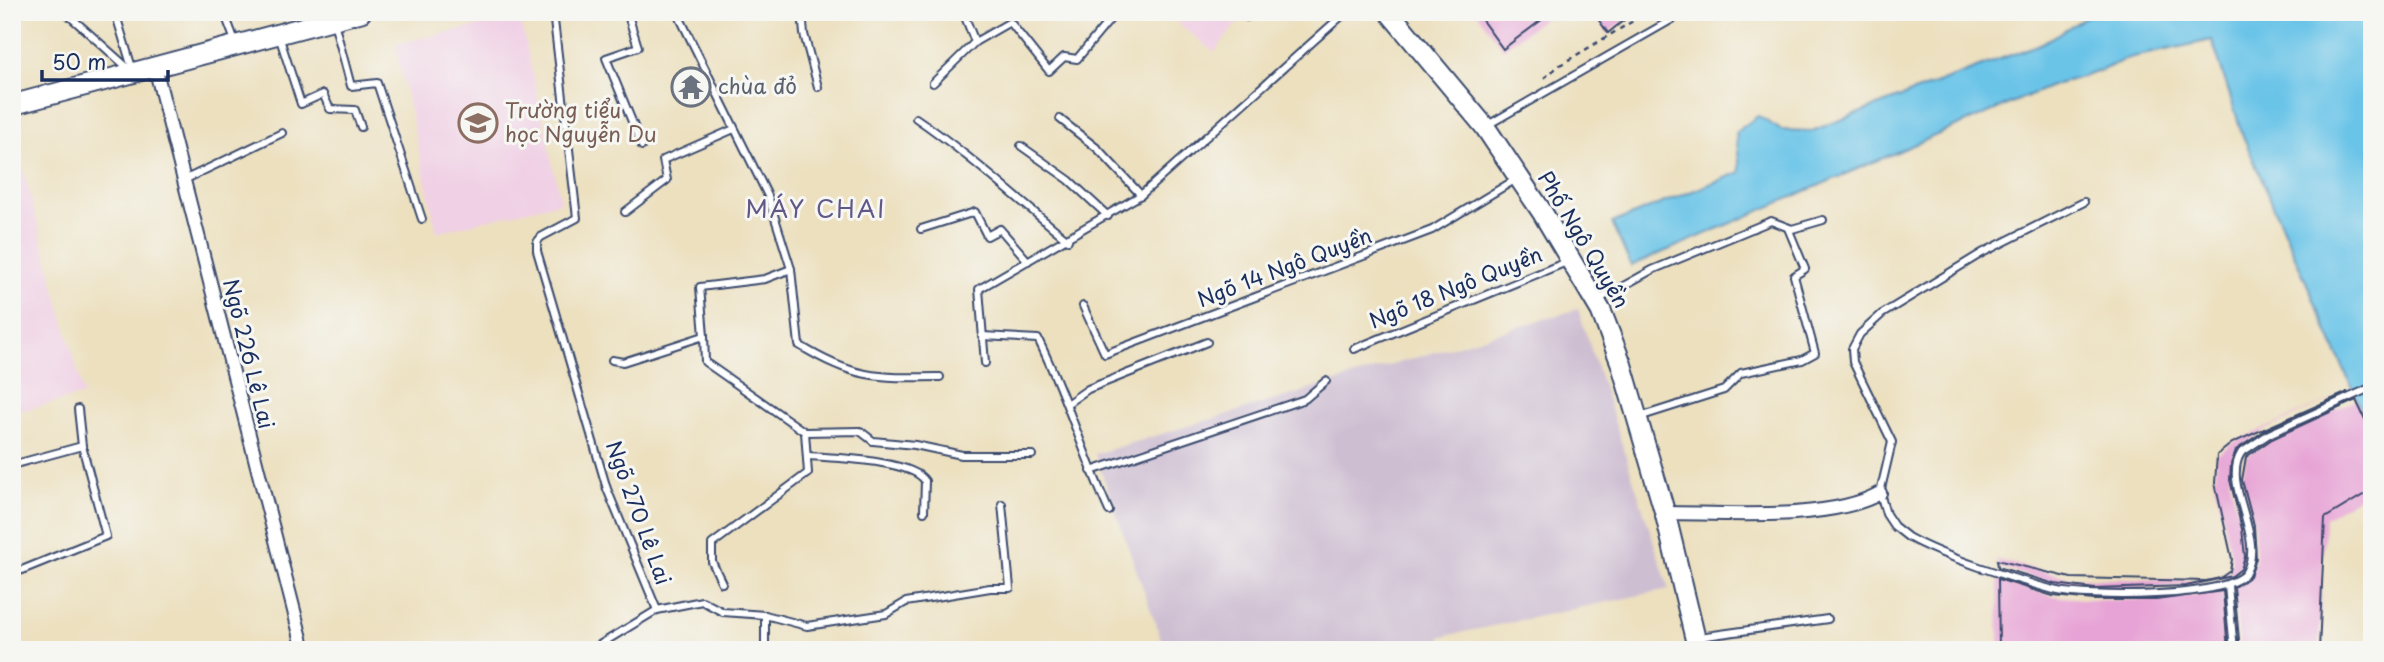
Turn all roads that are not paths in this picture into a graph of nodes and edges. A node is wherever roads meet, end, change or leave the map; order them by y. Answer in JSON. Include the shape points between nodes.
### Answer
{"nodes":[{"id":1,"x":65,"y":12,"type":"edge"},
{"id":2,"x":115,"y":12,"type":"edge"},
{"id":3,"x":224,"y":12,"type":"edge"},
{"id":4,"x":361,"y":12,"type":"edge"},
{"id":5,"x":553,"y":12,"type":"edge"},
{"id":6,"x":627,"y":12,"type":"edge"},
{"id":7,"x":677,"y":12,"type":"edge"},
{"id":8,"x":802,"y":12,"type":"edge"},
{"id":9,"x":963,"y":12,"type":"edge"},
{"id":10,"x":1254,"y":12,"type":"edge"},
{"id":11,"x":1346,"y":12,"type":"edge"},
{"id":12,"x":1389,"y":12,"type":"edge"},
{"id":13,"x":1685,"y":12,"type":"edge"},
{"id":14,"x":1112,"y":17,"type":"dead end"},
{"id":15,"x":1247,"y":17,"type":"dead end"},
{"id":16,"x":333,"y":20,"type":"junction"},
{"id":17,"x":279,"y":34,"type":"junction"},
{"id":18,"x":975,"y":42,"type":"junction"},
{"id":19,"x":237,"y":46,"type":"junction"},
{"id":20,"x":155,"y":67,"type":"junction"},
{"id":21,"x":133,"y":73,"type":"junction"},
{"id":22,"x":933,"y":83,"type":"dead end"},
{"id":23,"x":818,"y":87,"type":"dead end"},
{"id":24,"x":12,"y":104,"type":"edge"},
{"id":25,"x":916,"y":118,"type":"dead end"},
{"id":26,"x":1060,"y":119,"type":"dead end"},
{"id":27,"x":361,"y":127,"type":"dead end"},
{"id":28,"x":1485,"y":127,"type":"junction"},
{"id":29,"x":734,"y":129,"type":"junction"},
{"id":30,"x":282,"y":133,"type":"dead end"},
{"id":31,"x":642,"y":146,"type":"dead end"},
{"id":32,"x":1021,"y":146,"type":"dead end"},
{"id":33,"x":1520,"y":177,"type":"junction"},
{"id":34,"x":184,"y":180,"type":"junction"},
{"id":35,"x":1141,"y":195,"type":"junction"},
{"id":36,"x":2084,"y":202,"type":"dead end"},
{"id":37,"x":625,"y":212,"type":"dead end"},
{"id":38,"x":1108,"y":216,"type":"junction"},
{"id":39,"x":422,"y":219,"type":"dead end"},
{"id":40,"x":1823,"y":220,"type":"dead end"},
{"id":41,"x":1788,"y":228,"type":"junction"},
{"id":42,"x":921,"y":229,"type":"dead end"},
{"id":43,"x":1068,"y":240,"type":"junction"},
{"id":44,"x":1570,"y":260,"type":"junction"},
{"id":45,"x":1028,"y":261,"type":"junction"},
{"id":46,"x":791,"y":269,"type":"junction"},
{"id":47,"x":1596,"y":301,"type":"junction"},
{"id":48,"x":1083,"y":306,"type":"dead end"},
{"id":49,"x":704,"y":336,"type":"junction"},
{"id":50,"x":982,"y":336,"type":"junction"},
{"id":51,"x":1207,"y":342,"type":"dead end"},
{"id":52,"x":1354,"y":349,"type":"dead end"},
{"id":53,"x":612,"y":360,"type":"dead end"},
{"id":54,"x":985,"y":363,"type":"dead end"},
{"id":55,"x":940,"y":377,"type":"dead end"},
{"id":56,"x":1326,"y":381,"type":"dead end"},
{"id":57,"x":2372,"y":387,"type":"edge"},
{"id":58,"x":1068,"y":403,"type":"junction"},
{"id":59,"x":78,"y":409,"type":"dead end"},
{"id":60,"x":1637,"y":418,"type":"junction"},
{"id":61,"x":805,"y":432,"type":"junction"},
{"id":62,"x":82,"y":446,"type":"junction"},
{"id":63,"x":1032,"y":455,"type":"dead end"},
{"id":64,"x":809,"y":456,"type":"junction"},
{"id":65,"x":12,"y":465,"type":"edge"},
{"id":66,"x":1091,"y":471,"type":"junction"},
{"id":67,"x":1880,"y":493,"type":"junction"},
{"id":68,"x":1002,"y":504,"type":"dead end"},
{"id":69,"x":1109,"y":511,"type":"dead end"},
{"id":70,"x":924,"y":512,"type":"dead end"},
{"id":71,"x":1665,"y":513,"type":"junction"},
{"id":72,"x":12,"y":574,"type":"edge"},
{"id":73,"x":722,"y":583,"type":"dead end"},
{"id":74,"x":2228,"y":586,"type":"junction"},
{"id":75,"x":657,"y":610,"type":"junction"},
{"id":76,"x":765,"y":615,"type":"junction"},
{"id":77,"x":1828,"y":619,"type":"dead end"},
{"id":78,"x":1698,"y":643,"type":"edge"},
{"id":79,"x":304,"y":650,"type":"edge"},
{"id":80,"x":591,"y":650,"type":"edge"},
{"id":81,"x":765,"y":650,"type":"edge"},
{"id":82,"x":2234,"y":650,"type":"edge"}],
"edges":[{"from":1,"to":21,"type":"lane"},
{"from":2,"to":21,"type":"lane"},
{"from":3,"to":19,"type":"lane"},
{"from":4,"to":16,"type":"street"},
{"from":5,"to":75,"type":"lane","name":"Ngõ 270 Lê Lai","via":[[578,218],[541,237],[537,251],[607,489]]},
{"from":6,"to":31,"type":"lane","via":[[638,47],[606,58]]},
{"from":7,"to":29,"type":"lane"},
{"from":8,"to":23,"type":"lane"},
{"from":9,"to":18,"type":"lane"},
{"from":10,"to":15,"type":"lane"},
{"from":11,"to":35,"type":"lane"},
{"from":12,"to":28,"type":"street","name":"Phố Ngô Quyền"},
{"from":13,"to":28,"type":"lane"},
{"from":14,"to":18,"type":"lane","via":[[1077,59],[1064,57],[1049,71],[1010,22]]},
{"from":16,"to":17,"type":"street"},
{"from":16,"to":39,"type":"lane","via":[[351,86],[377,83]]},
{"from":17,"to":19,"type":"street"},
{"from":17,"to":27,"type":"lane","via":[[301,104],[324,94],[330,109],[355,110]]},
{"from":18,"to":22,"type":"lane"},
{"from":19,"to":20,"type":"street"},
{"from":20,"to":21,"type":"street"},
{"from":20,"to":34,"type":"street","name":"Ngõ 226 Lê Lai"},
{"from":21,"to":24,"type":"street"},
{"from":25,"to":43,"type":"lane","via":[[968,153],[990,178]]},
{"from":26,"to":35,"type":"lane","via":[[1098,149]]},
{"from":28,"to":33,"type":"street","name":"Phố Ngô Quyền"},
{"from":29,"to":37,"type":"lane","via":[[663,160],[667,180]]},
{"from":29,"to":46,"type":"lane","via":[[768,196]]},
{"from":30,"to":34,"type":"lane"},
{"from":32,"to":38,"type":"lane","via":[[1069,180]]},
{"from":33,"to":44,"type":"street","name":"Phố Ngô Quyền"},
{"from":33,"to":48,"type":"lane","name":"Ngõ 14 Ngô Quyền","via":[[1432,230],[1105,354]]},
{"from":34,"to":79,"type":"street","name":"Ngõ 226 Lê Lai"},
{"from":35,"to":38,"type":"lane"},
{"from":36,"to":67,"type":"lane","via":[[1982,253],[1882,314],[1860,334],[1852,349],[1853,362],[1892,442]]},
{"from":38,"to":43,"type":"lane"},
{"from":40,"to":41,"type":"lane"},
{"from":41,"to":47,"type":"lane","via":[[1771,221],[1652,270]]},
{"from":41,"to":60,"type":"lane","via":[[1805,270],[1794,276],[1815,353],[1741,373],[1724,390]]},
{"from":42,"to":45,"type":"lane","via":[[975,212],[987,236],[1000,229]]},
{"from":43,"to":45,"type":"lane"},
{"from":44,"to":47,"type":"street","name":"Phố Ngô Quyền"},
{"from":44,"to":52,"type":"lane","name":"Ngõ 18 Ngô Quyền"},
{"from":45,"to":50,"type":"lane","via":[[979,289]]},
{"from":46,"to":49,"type":"lane","via":[[765,279],[700,287]]},
{"from":46,"to":55,"type":"lane","via":[[799,345],[833,366],[875,377]]},
{"from":47,"to":60,"type":"street","name":"Phố Ngô Quyền"},
{"from":49,"to":53,"type":"lane","via":[[623,362]]},
{"from":49,"to":61,"type":"lane","via":[[705,362]]},
{"from":50,"to":54,"type":"lane"},
{"from":50,"to":58,"type":"lane","via":[[1038,339]]},
{"from":51,"to":58,"type":"lane","via":[[1088,389]]},
{"from":56,"to":66,"type":"lane","via":[[1306,399]]},
{"from":57,"to":74,"type":"lane","via":[[2269,434],[2241,453],[2236,475],[2250,561],[2240,580]]},
{"from":58,"to":66,"type":"lane"},
{"from":59,"to":62,"type":"lane"},
{"from":60,"to":71,"type":"street","name":"Phố Ngô Quyền"},
{"from":61,"to":63,"type":"lane","via":[[860,431],[873,441],[915,444],[962,455]]},
{"from":61,"to":64,"type":"lane"},
{"from":62,"to":65,"type":"lane"},
{"from":62,"to":72,"type":"lane","via":[[106,536]]},
{"from":64,"to":70,"type":"lane","via":[[918,473],[925,481]]},
{"from":64,"to":73,"type":"lane","via":[[808,473],[712,544],[712,562]]},
{"from":66,"to":69,"type":"lane"},
{"from":67,"to":71,"type":"street","via":[[1851,506],[1785,512]]},
{"from":67,"to":74,"type":"lane","via":[[1894,526],[1908,537],[2056,590],[2090,595],[2194,592]]},
{"from":68,"to":76,"type":"lane","name":"Ngõ 270 Lê Lai","via":[[1010,588],[906,602],[886,614],[807,626]]},
{"from":71,"to":78,"type":"street","name":"Phố Ngô Quyền"},
{"from":74,"to":82,"type":"lane"},
{"from":75,"to":76,"type":"lane","name":"Ngõ 270 Lê Lai","via":[[702,601],[723,612]]},
{"from":75,"to":80,"type":"lane"},
{"from":76,"to":81,"type":"lane"},
{"from":77,"to":78,"type":"lane"}]}
